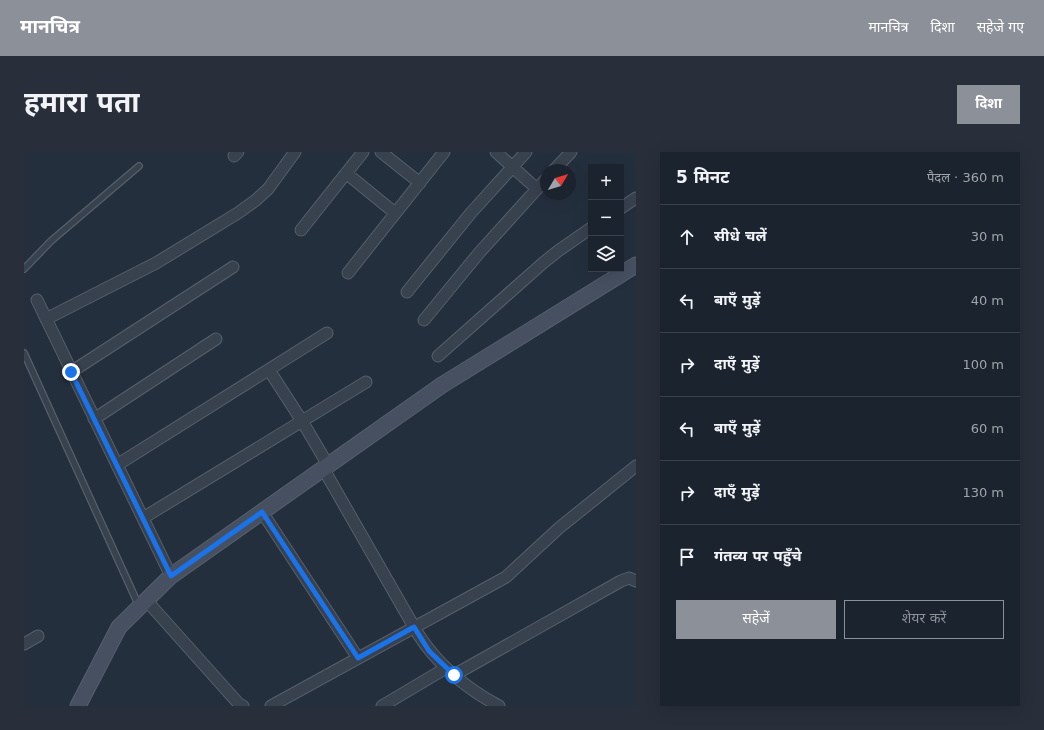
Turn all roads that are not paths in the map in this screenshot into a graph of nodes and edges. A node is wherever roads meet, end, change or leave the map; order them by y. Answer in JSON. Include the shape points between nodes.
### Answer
{"nodes":[{"id":1,"x":295,"y":152,"type":"edge"},
{"id":2,"x":363,"y":152,"type":"edge"},
{"id":3,"x":381,"y":152,"type":"edge"},
{"id":4,"x":444,"y":152,"type":"edge"},
{"id":5,"x":496,"y":152,"type":"edge"},
{"id":6,"x":526,"y":152,"type":"edge"},
{"id":7,"x":571,"y":152,"type":"edge"},
{"id":8,"x":560,"y":164,"type":"edge"},
{"id":9,"x":139,"y":166,"type":"dead end"},
{"id":10,"x":513,"y":167,"type":"junction"},
{"id":11,"x":346,"y":173,"type":"junction"},
{"id":12,"x":420,"y":183,"type":"junction"},
{"id":13,"x":540,"y":186,"type":"edge"},
{"id":14,"x":537,"y":189,"type":"junction"},
{"id":15,"x":636,"y":198,"type":"edge"},
{"id":16,"x":624,"y":206,"type":"edge"},
{"id":17,"x":396,"y":213,"type":"junction"},
{"id":18,"x":301,"y":230,"type":"dead end"},
{"id":19,"x":588,"y":230,"type":"edge"},
{"id":20,"x":636,"y":265,"type":"edge"},
{"id":21,"x":233,"y":267,"type":"dead end"},
{"id":22,"x":24,"y":269,"type":"edge"},
{"id":23,"x":348,"y":273,"type":"dead end"},
{"id":24,"x":407,"y":292,"type":"dead end"},
{"id":25,"x":37,"y":300,"type":"dead end"},
{"id":26,"x":46,"y":319,"type":"junction"},
{"id":27,"x":424,"y":320,"type":"dead end"},
{"id":28,"x":327,"y":333,"type":"dead end"},
{"id":29,"x":216,"y":339,"type":"dead end"},
{"id":30,"x":24,"y":353,"type":"edge"},
{"id":31,"x":438,"y":356,"type":"dead end"},
{"id":32,"x":269,"y":370,"type":"junction"},
{"id":33,"x":71,"y":372,"type":"junction"},
{"id":34,"x":366,"y":382,"type":"dead end"},
{"id":35,"x":94,"y":419,"type":"junction"},
{"id":36,"x":302,"y":421,"type":"junction"},
{"id":37,"x":117,"y":466,"type":"junction"},
{"id":38,"x":636,"y":466,"type":"edge"},
{"id":39,"x":326,"y":467,"type":"junction"},
{"id":40,"x":262,"y":512,"type":"junction"},
{"id":41,"x":143,"y":518,"type":"junction"},
{"id":42,"x":171,"y":576,"type":"junction"},
{"id":43,"x":636,"y":581,"type":"edge"},
{"id":44,"x":143,"y":603,"type":"junction"},
{"id":45,"x":414,"y":627,"type":"junction"},
{"id":46,"x":38,"y":636,"type":"dead end"},
{"id":47,"x":24,"y":644,"type":"edge"},
{"id":48,"x":358,"y":658,"type":"junction"},
{"id":49,"x":450,"y":672,"type":"junction"},
{"id":50,"x":78,"y":706,"type":"edge"},
{"id":51,"x":243,"y":706,"type":"edge"},
{"id":52,"x":271,"y":706,"type":"edge"},
{"id":53,"x":382,"y":706,"type":"edge"},
{"id":54,"x":499,"y":706,"type":"edge"}],
"edges":[{"from":1,"to":26,"type":"street","via":[[268,188],[238,213],[156,263]]},
{"from":2,"to":11,"type":"street"},
{"from":3,"to":12,"type":"street"},
{"from":4,"to":12,"type":"street"},
{"from":5,"to":10,"type":"street"},
{"from":6,"to":10,"type":"street"},
{"from":7,"to":8,"type":"street"},
{"from":9,"to":22,"type":"lane","via":[[51,241]]},
{"from":10,"to":14,"type":"street"},
{"from":10,"to":24,"type":"street","via":[[470,214]]},
{"from":11,"to":17,"type":"street"},
{"from":11,"to":18,"type":"street"},
{"from":12,"to":17,"type":"street"},
{"from":13,"to":14,"type":"street"},
{"from":14,"to":27,"type":"street"},
{"from":15,"to":16,"type":"street"},
{"from":17,"to":23,"type":"street"},
{"from":19,"to":31,"type":"street","via":[[543,263]]},
{"from":20,"to":39,"type":"main road","via":[[442,385]]},
{"from":21,"to":33,"type":"street"},
{"from":25,"to":26,"type":"street"},
{"from":26,"to":33,"type":"street"},
{"from":28,"to":32,"type":"street"},
{"from":29,"to":35,"type":"street"},
{"from":30,"to":44,"type":"lane"},
{"from":32,"to":36,"type":"street"},
{"from":32,"to":37,"type":"street"},
{"from":33,"to":35,"type":"street"},
{"from":34,"to":36,"type":"street"},
{"from":35,"to":37,"type":"street"},
{"from":36,"to":39,"type":"street"},
{"from":36,"to":41,"type":"street"},
{"from":37,"to":41,"type":"street"},
{"from":38,"to":45,"type":"street","via":[[559,528],[506,577]]},
{"from":39,"to":40,"type":"main road"},
{"from":39,"to":45,"type":"street"},
{"from":40,"to":42,"type":"main road"},
{"from":40,"to":48,"type":"street"},
{"from":41,"to":42,"type":"street"},
{"from":42,"to":44,"type":"main road"},
{"from":43,"to":49,"type":"street","via":[[629,578],[621,580]]},
{"from":44,"to":50,"type":"main road","via":[[119,627]]},
{"from":44,"to":51,"type":"street"},
{"from":45,"to":48,"type":"street"},
{"from":45,"to":49,"type":"street","via":[[429,651]]},
{"from":46,"to":47,"type":"street"},
{"from":48,"to":52,"type":"street"},
{"from":49,"to":53,"type":"street"},
{"from":49,"to":54,"type":"street","via":[[467,687]]}]}
